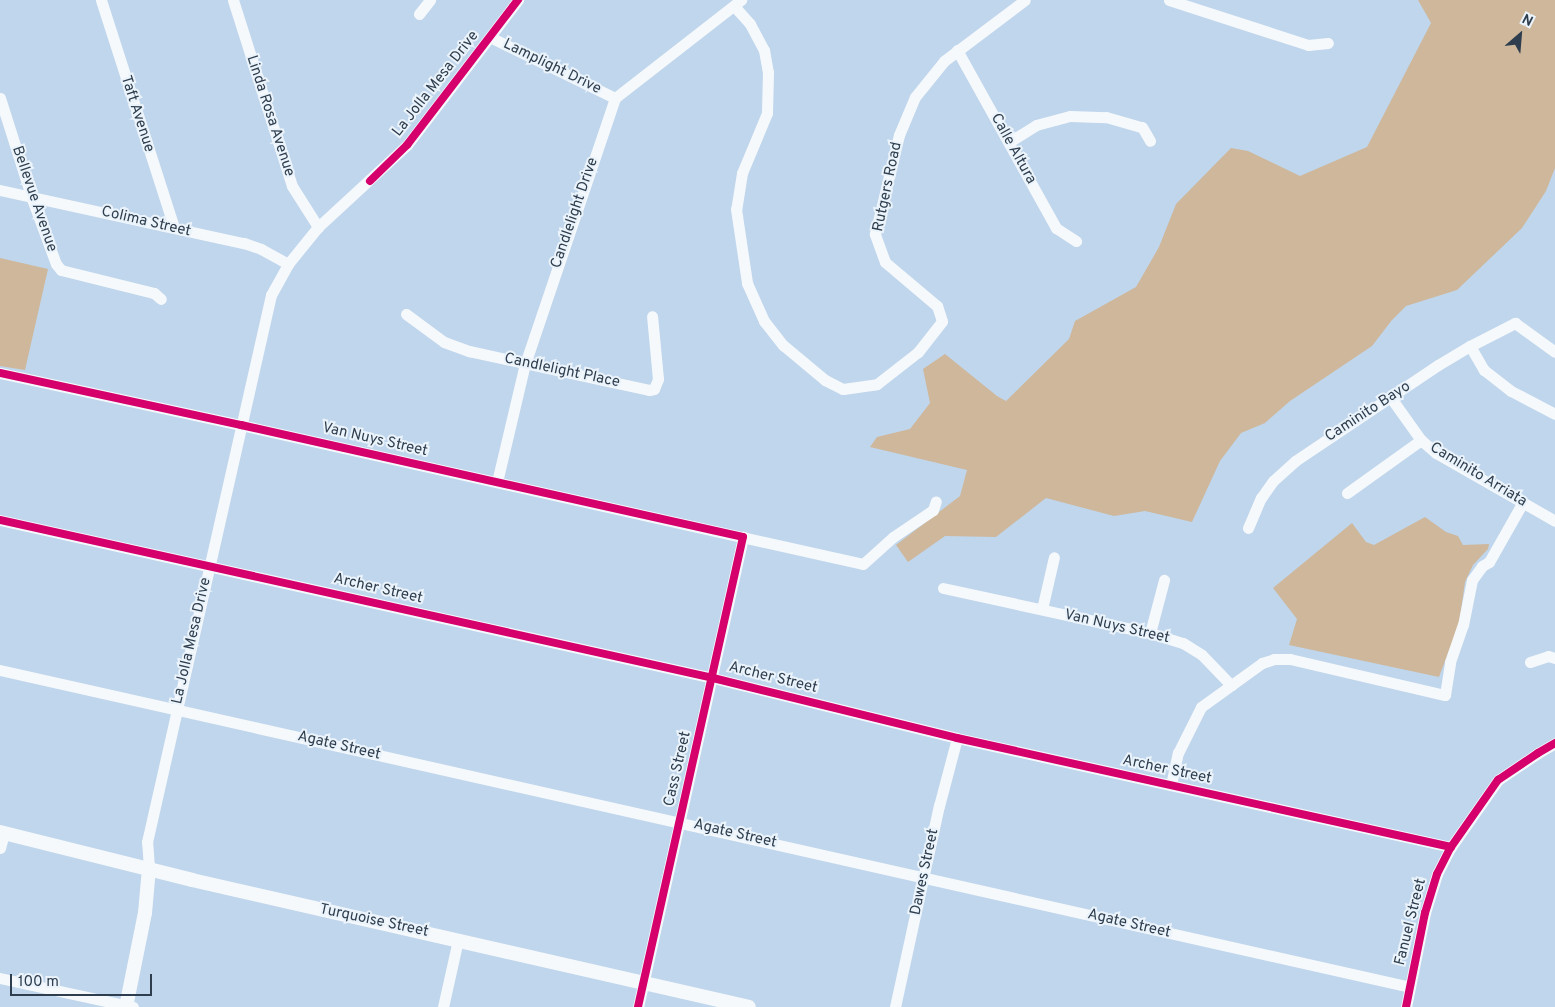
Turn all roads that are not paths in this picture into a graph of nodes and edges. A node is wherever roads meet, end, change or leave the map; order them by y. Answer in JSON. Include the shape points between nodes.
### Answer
{"nodes":[{"id":1,"x":101,"y":0,"type":"edge"},
{"id":2,"x":233,"y":0,"type":"edge"},
{"id":3,"x":430,"y":0,"type":"edge"},
{"id":4,"x":518,"y":0,"type":"edge"},
{"id":5,"x":1025,"y":0,"type":"edge"},
{"id":6,"x":1169,"y":0,"type":"edge"},
{"id":7,"x":738,"y":3,"type":"edge"},
{"id":8,"x":420,"y":14,"type":"dead end"},
{"id":9,"x":490,"y":37,"type":"junction"},
{"id":10,"x":1328,"y":43,"type":"dead end"},
{"id":11,"x":958,"y":50,"type":"junction"},
{"id":12,"x":0,"y":98,"type":"edge"},
{"id":13,"x":615,"y":98,"type":"junction"},
{"id":14,"x":1150,"y":141,"type":"dead end"},
{"id":15,"x":1009,"y":142,"type":"junction"},
{"id":16,"x":0,"y":190,"type":"edge"},
{"id":17,"x":31,"y":196,"type":"junction"},
{"id":18,"x":318,"y":227,"type":"junction"},
{"id":19,"x":174,"y":228,"type":"junction"},
{"id":20,"x":1076,"y":241,"type":"dead end"},
{"id":21,"x":288,"y":264,"type":"junction"},
{"id":22,"x":161,"y":299,"type":"dead end"},
{"id":23,"x":406,"y":314,"type":"dead end"},
{"id":24,"x":652,"y":316,"type":"dead end"},
{"id":25,"x":1470,"y":346,"type":"junction"},
{"id":26,"x":1555,"y":352,"type":"edge"},
{"id":27,"x":525,"y":364,"type":"junction"},
{"id":28,"x":0,"y":373,"type":"edge"},
{"id":29,"x":1391,"y":398,"type":"junction"},
{"id":30,"x":1555,"y":414,"type":"edge"},
{"id":31,"x":241,"y":424,"type":"junction"},
{"id":32,"x":1421,"y":440,"type":"junction"},
{"id":33,"x":497,"y":482,"type":"junction"},
{"id":34,"x":1347,"y":493,"type":"dead end"},
{"id":35,"x":936,"y":501,"type":"dead end"},
{"id":36,"x":1523,"y":502,"type":"junction"},
{"id":37,"x":0,"y":520,"type":"edge"},
{"id":38,"x":1555,"y":521,"type":"edge"},
{"id":39,"x":1248,"y":528,"type":"dead end"},
{"id":40,"x":743,"y":538,"type":"junction"},
{"id":41,"x":1054,"y":557,"type":"dead end"},
{"id":42,"x":209,"y":566,"type":"junction"},
{"id":43,"x":1164,"y":580,"type":"dead end"},
{"id":44,"x":943,"y":588,"type":"dead end"},
{"id":45,"x":1042,"y":609,"type":"junction"},
{"id":46,"x":1150,"y":633,"type":"junction"},
{"id":47,"x":1555,"y":658,"type":"edge"},
{"id":48,"x":1530,"y":662,"type":"dead end"},
{"id":49,"x":0,"y":670,"type":"edge"},
{"id":50,"x":713,"y":678,"type":"junction"},
{"id":51,"x":1231,"y":685,"type":"junction"},
{"id":52,"x":176,"y":710,"type":"junction"},
{"id":53,"x":957,"y":738,"type":"junction"},
{"id":54,"x":1555,"y":743,"type":"edge"},
{"id":55,"x":1171,"y":785,"type":"junction"},
{"id":56,"x":680,"y":821,"type":"junction"},
{"id":57,"x":2,"y":833,"type":"edge"},
{"id":58,"x":1451,"y":847,"type":"junction"},
{"id":59,"x":0,"y":848,"type":"edge"},
{"id":60,"x":149,"y":868,"type":"junction"},
{"id":61,"x":924,"y":877,"type":"junction"},
{"id":62,"x":458,"y":940,"type":"junction"},
{"id":63,"x":0,"y":978,"type":"edge"},
{"id":64,"x":643,"y":982,"type":"junction"},
{"id":65,"x":1410,"y":987,"type":"junction"},
{"id":66,"x":128,"y":1006,"type":"edge"},
{"id":67,"x":442,"y":1007,"type":"edge"},
{"id":68,"x":638,"y":1007,"type":"edge"},
{"id":69,"x":749,"y":1007,"type":"edge"},
{"id":70,"x":895,"y":1007,"type":"edge"},
{"id":71,"x":1406,"y":1007,"type":"edge"}],
"edges":[{"from":1,"to":19,"type":"street","name":"Taft Avenue"},
{"from":2,"to":18,"type":"street","name":"Linda Rosa Avenue","via":[[292,186]]},
{"from":3,"to":8,"type":"street"},
{"from":4,"to":9,"type":"street","name":"La Jolla Mesa Drive"},
{"from":5,"to":11,"type":"street","name":"Rutgers Road"},
{"from":6,"to":10,"type":"street","via":[[1308,45]]},
{"from":7,"to":11,"type":"street","name":"Rutgers Road","via":[[760,44],[768,72],[767,113],[742,173],[736,209],[747,283],[764,321],[783,345],[825,380],[843,389],[877,384],[918,352],[942,321],[938,306],[885,262],[875,234],[899,135],[915,97],[944,61]]},
{"from":7,"to":13,"type":"street"},
{"from":9,"to":13,"type":"street","name":"Lamplight Drive"},
{"from":9,"to":18,"type":"street","name":"La Jolla Mesa Drive","via":[[407,144]]},
{"from":11,"to":15,"type":"street","name":"Calle Altura"},
{"from":12,"to":17,"type":"street","name":"Bellevue Avenue"},
{"from":13,"to":27,"type":"street","name":"Candlelight Drive"},
{"from":14,"to":15,"type":"street","via":[[1142,127],[1136,124],[1106,117],[1070,116],[1036,125]]},
{"from":15,"to":20,"type":"street","name":"Calle Altura","via":[[1056,228]]},
{"from":16,"to":17,"type":"street","name":"Colima Street"},
{"from":17,"to":19,"type":"street","name":"Colima Street"},
{"from":17,"to":22,"type":"street","name":"Bellevue Avenue","via":[[61,270],[154,293]]},
{"from":18,"to":21,"type":"street","name":"La Jolla Mesa Drive"},
{"from":19,"to":21,"type":"street","name":"Colima Street","via":[[244,243]]},
{"from":21,"to":31,"type":"street","name":"La Jolla Mesa Drive","via":[[270,295]]},
{"from":23,"to":27,"type":"street","name":"Candlelight Place","via":[[444,342]]},
{"from":24,"to":27,"type":"street","name":"Candlelight Place","via":[[658,380],[654,389]]},
{"from":25,"to":26,"type":"street","name":"Caminito Bayo","via":[[1515,323]]},
{"from":25,"to":29,"type":"street","name":"Caminito Bayo"},
{"from":25,"to":30,"type":"street","via":[[1484,370],[1511,391]]},
{"from":27,"to":33,"type":"street","name":"Candlelight Drive"},
{"from":28,"to":31,"type":"street","name":"Van Nuys Street"},
{"from":29,"to":32,"type":"street","name":"Caminito Arriata"},
{"from":29,"to":39,"type":"street","name":"Caminito Bayo","via":[[1332,434],[1273,481],[1261,498]]},
{"from":31,"to":33,"type":"street","name":"Van Nuys Street"},
{"from":31,"to":42,"type":"street","name":"La Jolla Mesa Drive"},
{"from":32,"to":34,"type":"street"},
{"from":32,"to":36,"type":"street","name":"Caminito Arriata","via":[[1436,453]]},
{"from":33,"to":40,"type":"street","name":"Van Nuys Street"},
{"from":35,"to":40,"type":"street","name":"Van Nuys Street","via":[[933,510],[893,537],[863,564]]},
{"from":36,"to":38,"type":"street","name":"Caminito Arriata"},
{"from":36,"to":51,"type":"street","via":[[1489,562],[1472,580],[1463,625],[1450,662],[1445,695],[1290,659],[1262,663]]},
{"from":37,"to":42,"type":"street","name":"Archer Street"},
{"from":40,"to":50,"type":"street","name":"Cass Street"},
{"from":41,"to":45,"type":"street"},
{"from":42,"to":50,"type":"street","name":"Archer Street"},
{"from":42,"to":52,"type":"street","name":"La Jolla Mesa Drive"},
{"from":43,"to":46,"type":"street"},
{"from":44,"to":45,"type":"street","name":"Van Nuys Street"},
{"from":45,"to":46,"type":"street","name":"Van Nuys Street"},
{"from":46,"to":51,"type":"street","name":"Van Nuys Street","via":[[1183,643],[1202,655]]},
{"from":47,"to":48,"type":"street","via":[[1548,656]]},
{"from":49,"to":52,"type":"street","name":"Agate Street"},
{"from":50,"to":53,"type":"street","name":"Archer Street"},
{"from":50,"to":56,"type":"street","name":"Cass Street"},
{"from":51,"to":55,"type":"street","via":[[1201,708],[1178,753]]},
{"from":52,"to":56,"type":"street","name":"Agate Street"},
{"from":52,"to":60,"type":"street","name":"La Jolla Mesa Drive","via":[[148,842]]},
{"from":53,"to":55,"type":"street","name":"Archer Street"},
{"from":53,"to":61,"type":"street","name":"Dawes Street"},
{"from":54,"to":58,"type":"street","name":"Fanuel Street","via":[[1498,780]]},
{"from":55,"to":58,"type":"street","name":"Archer Street"},
{"from":56,"to":61,"type":"street","name":"Agate Street"},
{"from":56,"to":64,"type":"street","name":"Cass Street"},
{"from":57,"to":59,"type":"street"},
{"from":57,"to":60,"type":"main road","name":"Turquoise Street"},
{"from":58,"to":65,"type":"street","name":"Fanuel Street","via":[[1437,874],[1425,913]]},
{"from":60,"to":62,"type":"main road","name":"Turquoise Street"},
{"from":60,"to":66,"type":"main road","via":[[146,913]]},
{"from":61,"to":65,"type":"street","name":"Agate Street"},
{"from":61,"to":70,"type":"street","name":"Dawes Street"},
{"from":62,"to":64,"type":"main road","name":"Turquoise Street"},
{"from":62,"to":67,"type":"street"},
{"from":63,"to":66,"type":"street"},
{"from":64,"to":68,"type":"street","name":"Cass Street"},
{"from":64,"to":69,"type":"main road","name":"Turquoise Street"},
{"from":65,"to":71,"type":"street","name":"Fanuel Street"}]}
